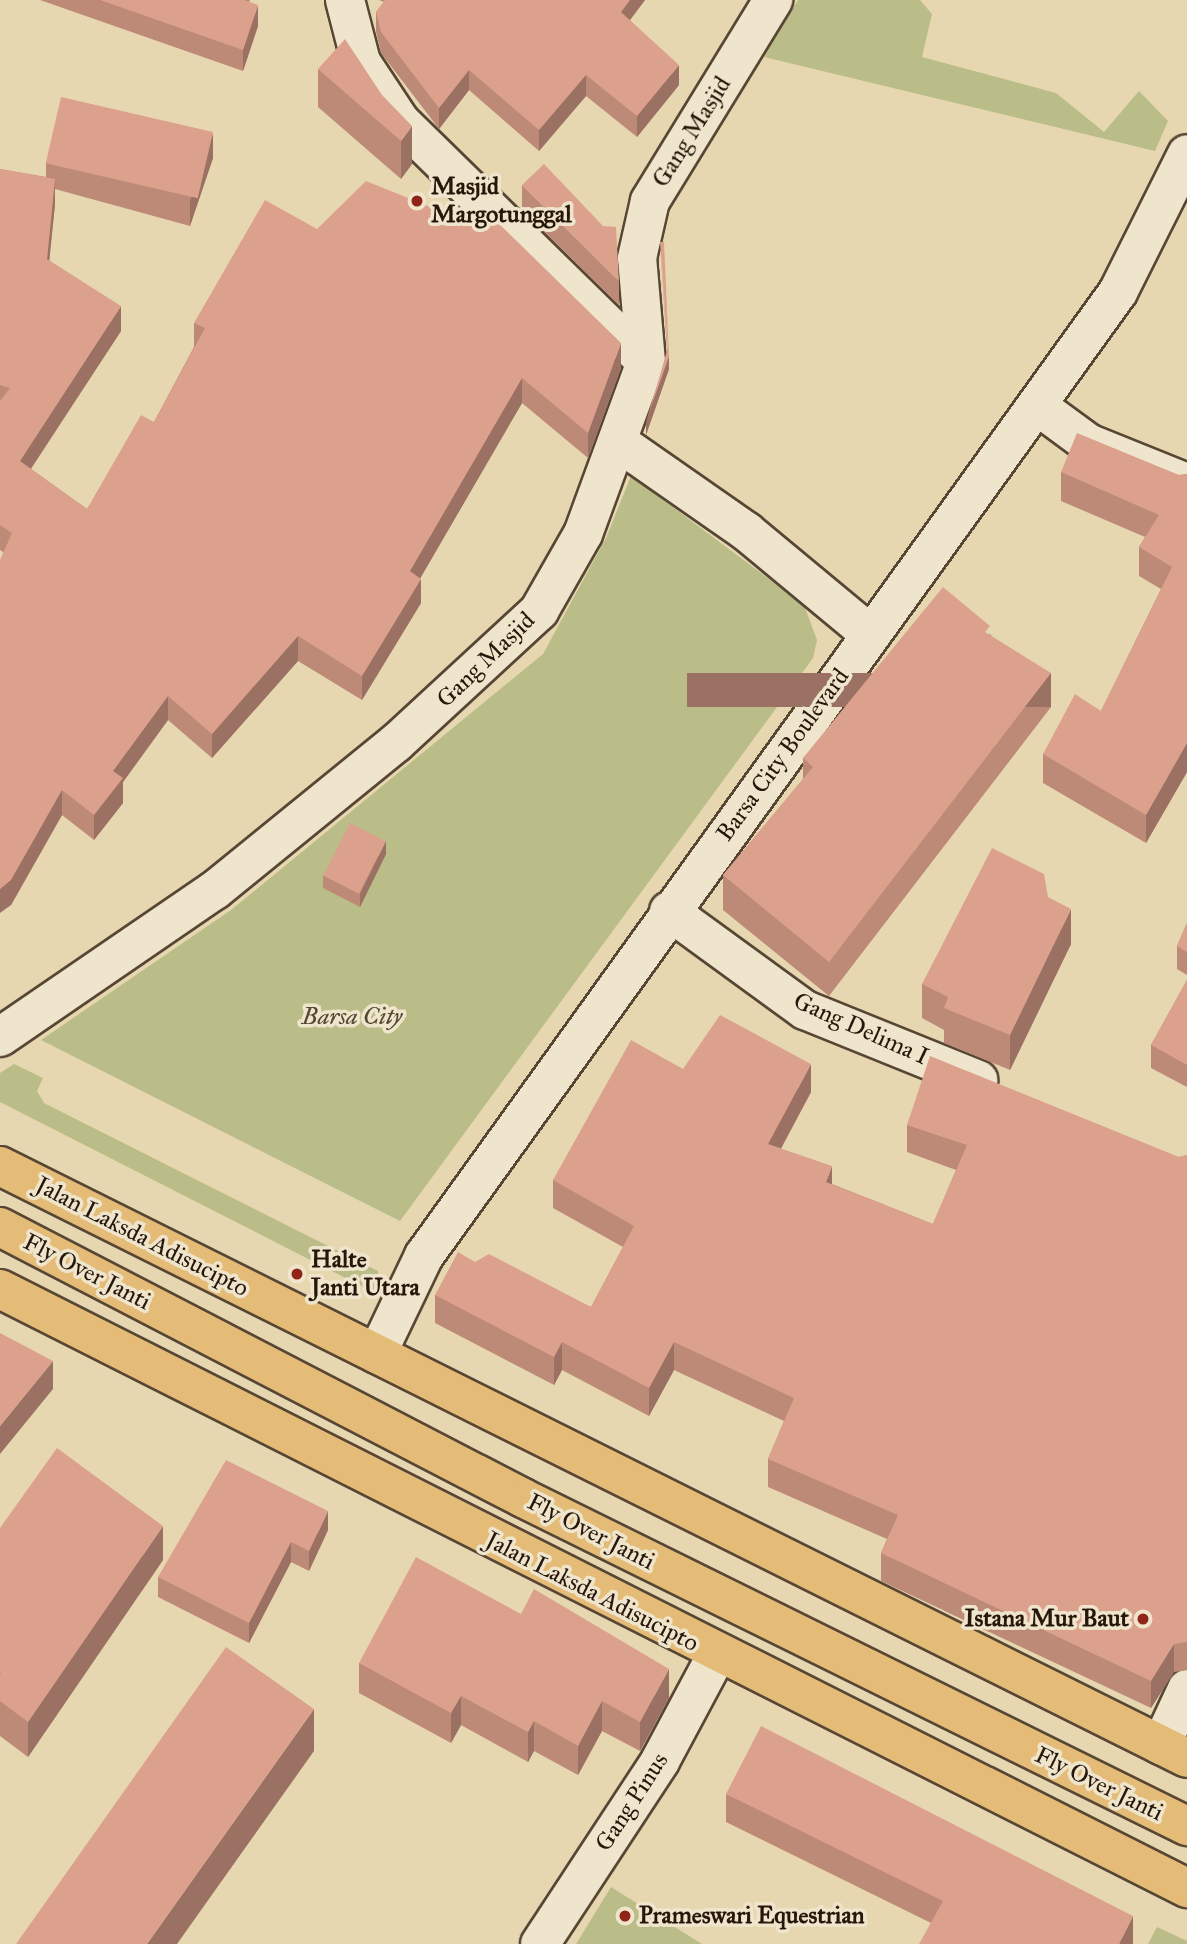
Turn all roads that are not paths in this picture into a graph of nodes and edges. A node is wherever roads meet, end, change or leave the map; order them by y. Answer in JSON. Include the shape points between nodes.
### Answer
{"nodes":[{"id":1,"x":345,"y":0,"type":"edge"},
{"id":2,"x":773,"y":0,"type":"edge"},
{"id":3,"x":1187,"y":154,"type":"edge"},
{"id":4,"x":646,"y":362,"type":"junction"},
{"id":5,"x":1039,"y":407,"type":"junction"},
{"id":6,"x":618,"y":442,"type":"junction"},
{"id":7,"x":1187,"y":483,"type":"edge"},
{"id":8,"x":871,"y":635,"type":"junction"},
{"id":9,"x":669,"y":911,"type":"junction"},
{"id":10,"x":0,"y":1037,"type":"edge"},
{"id":11,"x":1009,"y":1093,"type":"edge"},
{"id":12,"x":0,"y":1166,"type":"edge"},
{"id":13,"x":0,"y":1194,"type":"edge"},
{"id":14,"x":0,"y":1227,"type":"edge"},
{"id":15,"x":0,"y":1267,"type":"edge"},
{"id":16,"x":0,"y":1289,"type":"edge"},
{"id":17,"x":259,"y":1296,"type":"junction"},
{"id":18,"x":377,"y":1354,"type":"junction"},
{"id":19,"x":208,"y":1396,"type":"junction"},
{"id":20,"x":716,"y":1656,"type":"junction"},
{"id":21,"x":1187,"y":1689,"type":"edge"},
{"id":22,"x":1174,"y":1752,"type":"edge"},
{"id":23,"x":1187,"y":1826,"type":"edge"},
{"id":24,"x":1187,"y":1888,"type":"edge"},
{"id":25,"x":540,"y":1944,"type":"edge"}],
"edges":[{"from":1,"to":4,"type":"street","via":[[361,62],[400,121]]},
{"from":2,"to":4,"type":"street","name":"Gang Masjid","via":[[650,201],[637,258]]},
{"from":3,"to":5,"type":"street","name":"Barsa City Boulevard","via":[[1139,259]]},
{"from":4,"to":6,"type":"street","name":"Gang Masjid"},
{"from":5,"to":7,"type":"street","via":[[1088,443]]},
{"from":5,"to":8,"type":"street","name":"Barsa City Boulevard"},
{"from":6,"to":8,"type":"street","via":[[747,532]]},
{"from":6,"to":10,"type":"street","name":"Gang Masjid","via":[[555,587],[505,648],[215,890]]},
{"from":8,"to":9,"type":"street","name":"Barsa City Boulevard"},
{"from":9,"to":11,"type":"street","name":"Gang Delima I","via":[[805,1010]]},
{"from":9,"to":18,"type":"street","name":"Barsa City Boulevard","via":[[424,1256]]},
{"from":12,"to":17,"type":"highway","name":"Jalan Laksda Adisucipto"},
{"from":13,"to":17,"type":"highway"},
{"from":14,"to":23,"type":"highway","name":"Fly Over Janti","via":[[523,1498]]},
{"from":15,"to":19,"type":"highway"},
{"from":16,"to":19,"type":"highway","name":"Jalan Laksda Adisucipto"},
{"from":17,"to":18,"type":"highway","name":"Jalan Laksda Adisucipto"},
{"from":18,"to":22,"type":"highway","name":"Jalan Laksda Adisucipto"},
{"from":19,"to":20,"type":"highway","name":"Jalan Laksda Adisucipto"},
{"from":20,"to":24,"type":"highway","name":"Jalan Laksda Adisucipto"},
{"from":20,"to":25,"type":"street","name":"Gang Pinus","via":[[660,1761]]},
{"from":21,"to":22,"type":"street"}]}
